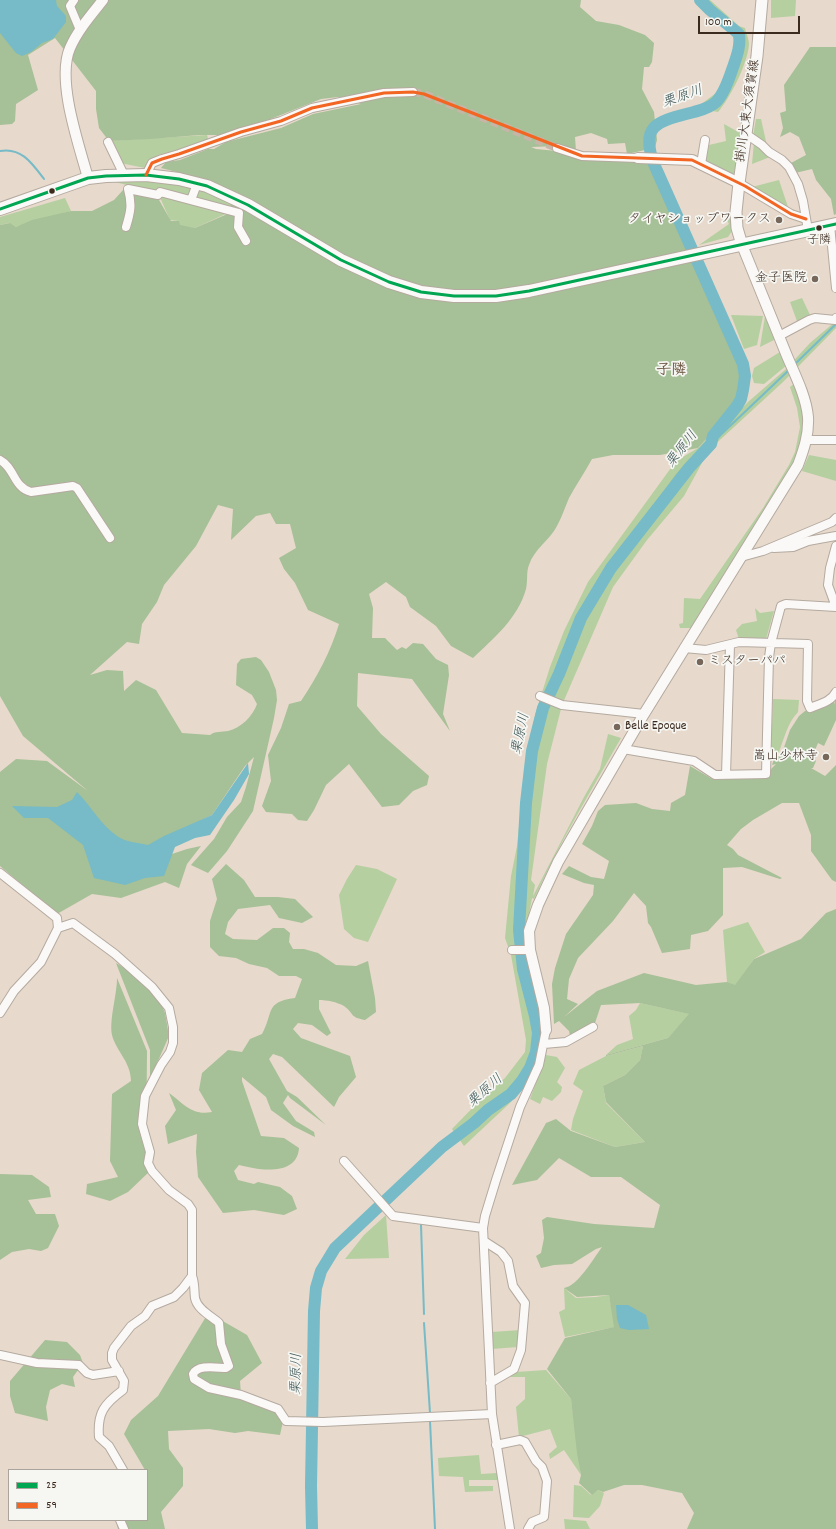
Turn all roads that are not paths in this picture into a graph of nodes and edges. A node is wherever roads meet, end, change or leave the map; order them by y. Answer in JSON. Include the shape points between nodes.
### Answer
{"nodes":[{"id":1,"x":74,"y":0,"type":"edge"},
{"id":2,"x":103,"y":0,"type":"edge"},
{"id":3,"x":762,"y":0,"type":"edge"},
{"id":4,"x":80,"y":30,"type":"junction"},
{"id":5,"x":413,"y":92,"type":"tunnel mouth"},
{"id":6,"x":746,"y":134,"type":"junction"},
{"id":7,"x":704,"y":140,"type":"dead end"},
{"id":8,"x":108,"y":142,"type":"dead end"},
{"id":9,"x":557,"y":148,"type":"tunnel mouth"},
{"id":10,"x":641,"y":158,"type":"joint"},
{"id":11,"x":701,"y":164,"type":"junction"},
{"id":12,"x":124,"y":175,"type":"junction"},
{"id":13,"x":146,"y":175,"type":"junction"},
{"id":14,"x":88,"y":178,"type":"junction"},
{"id":15,"x":739,"y":183,"type":"junction"},
{"id":16,"x":196,"y":184,"type":"junction"},
{"id":17,"x":191,"y":200,"type":"junction"},
{"id":18,"x":0,"y":209,"type":"edge"},
{"id":19,"x":807,"y":224,"type":"junction"},
{"id":20,"x":833,"y":224,"type":"edge"},
{"id":21,"x":126,"y":227,"type":"dead end"},
{"id":22,"x":246,"y":241,"type":"dead end"},
{"id":23,"x":742,"y":245,"type":"junction"},
{"id":24,"x":836,"y":288,"type":"edge"},
{"id":25,"x":836,"y":318,"type":"edge"},
{"id":26,"x":779,"y":336,"type":"junction"},
{"id":27,"x":806,"y":440,"type":"junction"},
{"id":28,"x":836,"y":440,"type":"edge"},
{"id":29,"x":0,"y":460,"type":"edge"},
{"id":30,"x":836,"y":518,"type":"edge"},
{"id":31,"x":836,"y":536,"type":"edge"},
{"id":32,"x":110,"y":538,"type":"dead end"},
{"id":33,"x":836,"y":546,"type":"edge"},
{"id":34,"x":769,"y":549,"type":"junction"},
{"id":35,"x":741,"y":557,"type":"junction"},
{"id":36,"x":836,"y":607,"type":"edge"},
{"id":37,"x":771,"y":643,"type":"junction"},
{"id":38,"x":730,"y":645,"type":"junction"},
{"id":39,"x":684,"y":648,"type":"junction"},
{"id":40,"x":836,"y":692,"type":"edge"},
{"id":41,"x":540,"y":696,"type":"dead end"},
{"id":42,"x":644,"y":714,"type":"junction"},
{"id":43,"x":623,"y":749,"type":"junction"},
{"id":44,"x":726,"y":775,"type":"junction"},
{"id":45,"x":0,"y":873,"type":"edge"},
{"id":46,"x":58,"y":928,"type":"junction"},
{"id":47,"x":512,"y":950,"type":"dead end"},
{"id":48,"x":527,"y":950,"type":"junction"},
{"id":49,"x":0,"y":1013,"type":"edge"},
{"id":50,"x":593,"y":1027,"type":"dead end"},
{"id":51,"x":546,"y":1030,"type":"joint"},
{"id":52,"x":544,"y":1044,"type":"junction"},
{"id":53,"x":344,"y":1161,"type":"dead end"},
{"id":54,"x":483,"y":1228,"type":"junction"},
{"id":55,"x":484,"y":1241,"type":"junction"},
{"id":56,"x":192,"y":1276,"type":"junction"},
{"id":57,"x":0,"y":1355,"type":"edge"},
{"id":58,"x":119,"y":1371,"type":"junction"},
{"id":59,"x":490,"y":1382,"type":"junction"},
{"id":60,"x":492,"y":1414,"type":"junction"},
{"id":61,"x":496,"y":1445,"type":"junction"},
{"id":62,"x":122,"y":1469,"type":"edge"},
{"id":63,"x":510,"y":1529,"type":"edge"},
{"id":64,"x":528,"y":1529,"type":"edge"}],
"edges":[{"from":1,"to":4,"type":"street","via":[[70,6]]},
{"from":2,"to":4,"type":"street"},
{"from":3,"to":6,"type":"main road","name":"掛川大東大須賀線"},
{"from":4,"to":14,"type":"street","via":[[66,60],[66,81]]},
{"from":5,"to":13,"type":"street","via":[[384,93],[312,108],[281,121],[152,163]]},
{"from":6,"to":15,"type":"main road","name":"掛川大東大須賀線"},
{"from":6,"to":19,"type":"street","via":[[789,167],[800,190]]},
{"from":7,"to":11,"type":"street"},
{"from":8,"to":12,"type":"street"},
{"from":9,"to":10,"type":"street","via":[[582,156]]},
{"from":10,"to":11,"type":"street","via":[[687,159]]},
{"from":11,"to":15,"type":"street"},
{"from":12,"to":13,"type":"main road"},
{"from":12,"to":14,"type":"main road"},
{"from":13,"to":16,"type":"main road"},
{"from":14,"to":18,"type":"main road"},
{"from":15,"to":19,"type":"street"},
{"from":15,"to":23,"type":"main road","name":"掛川大東大須賀線","via":[[736,212]]},
{"from":16,"to":17,"type":"street"},
{"from":16,"to":23,"type":"main road","via":[[207,186],[248,205],[341,260],[389,282],[421,292],[454,296],[502,295],[529,291]]},
{"from":17,"to":21,"type":"street","via":[[160,192],[158,195],[128,188],[131,210]]},
{"from":17,"to":22,"type":"street","via":[[239,213],[238,227]]},
{"from":19,"to":20,"type":"main road"},
{"from":19,"to":23,"type":"main road"},
{"from":20,"to":24,"type":"street"},
{"from":23,"to":26,"type":"street"},
{"from":25,"to":26,"type":"street","via":[[815,318]]},
{"from":26,"to":27,"type":"street","via":[[808,415]]},
{"from":27,"to":28,"type":"street"},
{"from":27,"to":35,"type":"street","via":[[798,465]]},
{"from":29,"to":32,"type":"street","via":[[4,462],[19,486],[25,490],[31,492],[73,486],[77,488]]},
{"from":30,"to":34,"type":"street"},
{"from":31,"to":34,"type":"street","via":[[808,541],[793,547]]},
{"from":33,"to":36,"type":"street","via":[[828,586]]},
{"from":34,"to":35,"type":"street"},
{"from":35,"to":39,"type":"street"},
{"from":36,"to":37,"type":"street","via":[[786,604],[781,606]]},
{"from":37,"to":38,"type":"street","via":[[739,642]]},
{"from":37,"to":40,"type":"street","via":[[808,644],[807,701],[810,708],[826,702]]},
{"from":37,"to":44,"type":"street","via":[[768,664],[766,774]]},
{"from":38,"to":39,"type":"street","via":[[706,650]]},
{"from":38,"to":44,"type":"street"},
{"from":39,"to":42,"type":"street"},
{"from":41,"to":42,"type":"street","via":[[562,705]]},
{"from":42,"to":43,"type":"street"},
{"from":43,"to":44,"type":"street","via":[[694,761],[715,775]]},
{"from":43,"to":48,"type":"street","via":[[558,862],[538,905],[529,931]]},
{"from":45,"to":46,"type":"street","via":[[57,918]]},
{"from":46,"to":49,"type":"street","via":[[41,962],[14,991]]},
{"from":46,"to":56,"type":"street","via":[[72,923],[79,928],[115,954],[152,987],[169,1008],[173,1043],[145,1096],[142,1124],[150,1152],[148,1163],[152,1171],[192,1210]]},
{"from":47,"to":48,"type":"street"},
{"from":48,"to":51,"type":"street","via":[[544,1008]]},
{"from":50,"to":52,"type":"street","via":[[566,1042]]},
{"from":51,"to":52,"type":"street"},
{"from":52,"to":54,"type":"street","via":[[539,1066],[512,1129]]},
{"from":53,"to":54,"type":"street","via":[[393,1216]]},
{"from":54,"to":55,"type":"street"},
{"from":55,"to":59,"type":"street"},
{"from":55,"to":59,"type":"street","via":[[501,1252],[508,1261],[513,1286],[525,1303],[521,1350],[514,1369]]},
{"from":56,"to":58,"type":"street","via":[[174,1296],[152,1306],[121,1338],[112,1353],[112,1360]]},
{"from":56,"to":60,"type":"street","via":[[195,1300],[202,1310],[219,1323],[221,1344],[229,1366],[196,1370],[193,1374],[194,1379],[209,1388],[241,1395],[278,1409],[286,1420],[323,1422]]},
{"from":57,"to":58,"type":"street","via":[[38,1363],[80,1365],[93,1375]]},
{"from":58,"to":62,"type":"street","via":[[124,1381],[123,1390],[109,1400],[102,1411],[98,1432]]},
{"from":59,"to":60,"type":"street"},
{"from":60,"to":61,"type":"street"},
{"from":61,"to":63,"type":"street"},
{"from":61,"to":64,"type":"street","via":[[520,1440],[525,1442],[536,1462],[542,1467],[547,1481],[544,1517],[532,1522]]}]}
